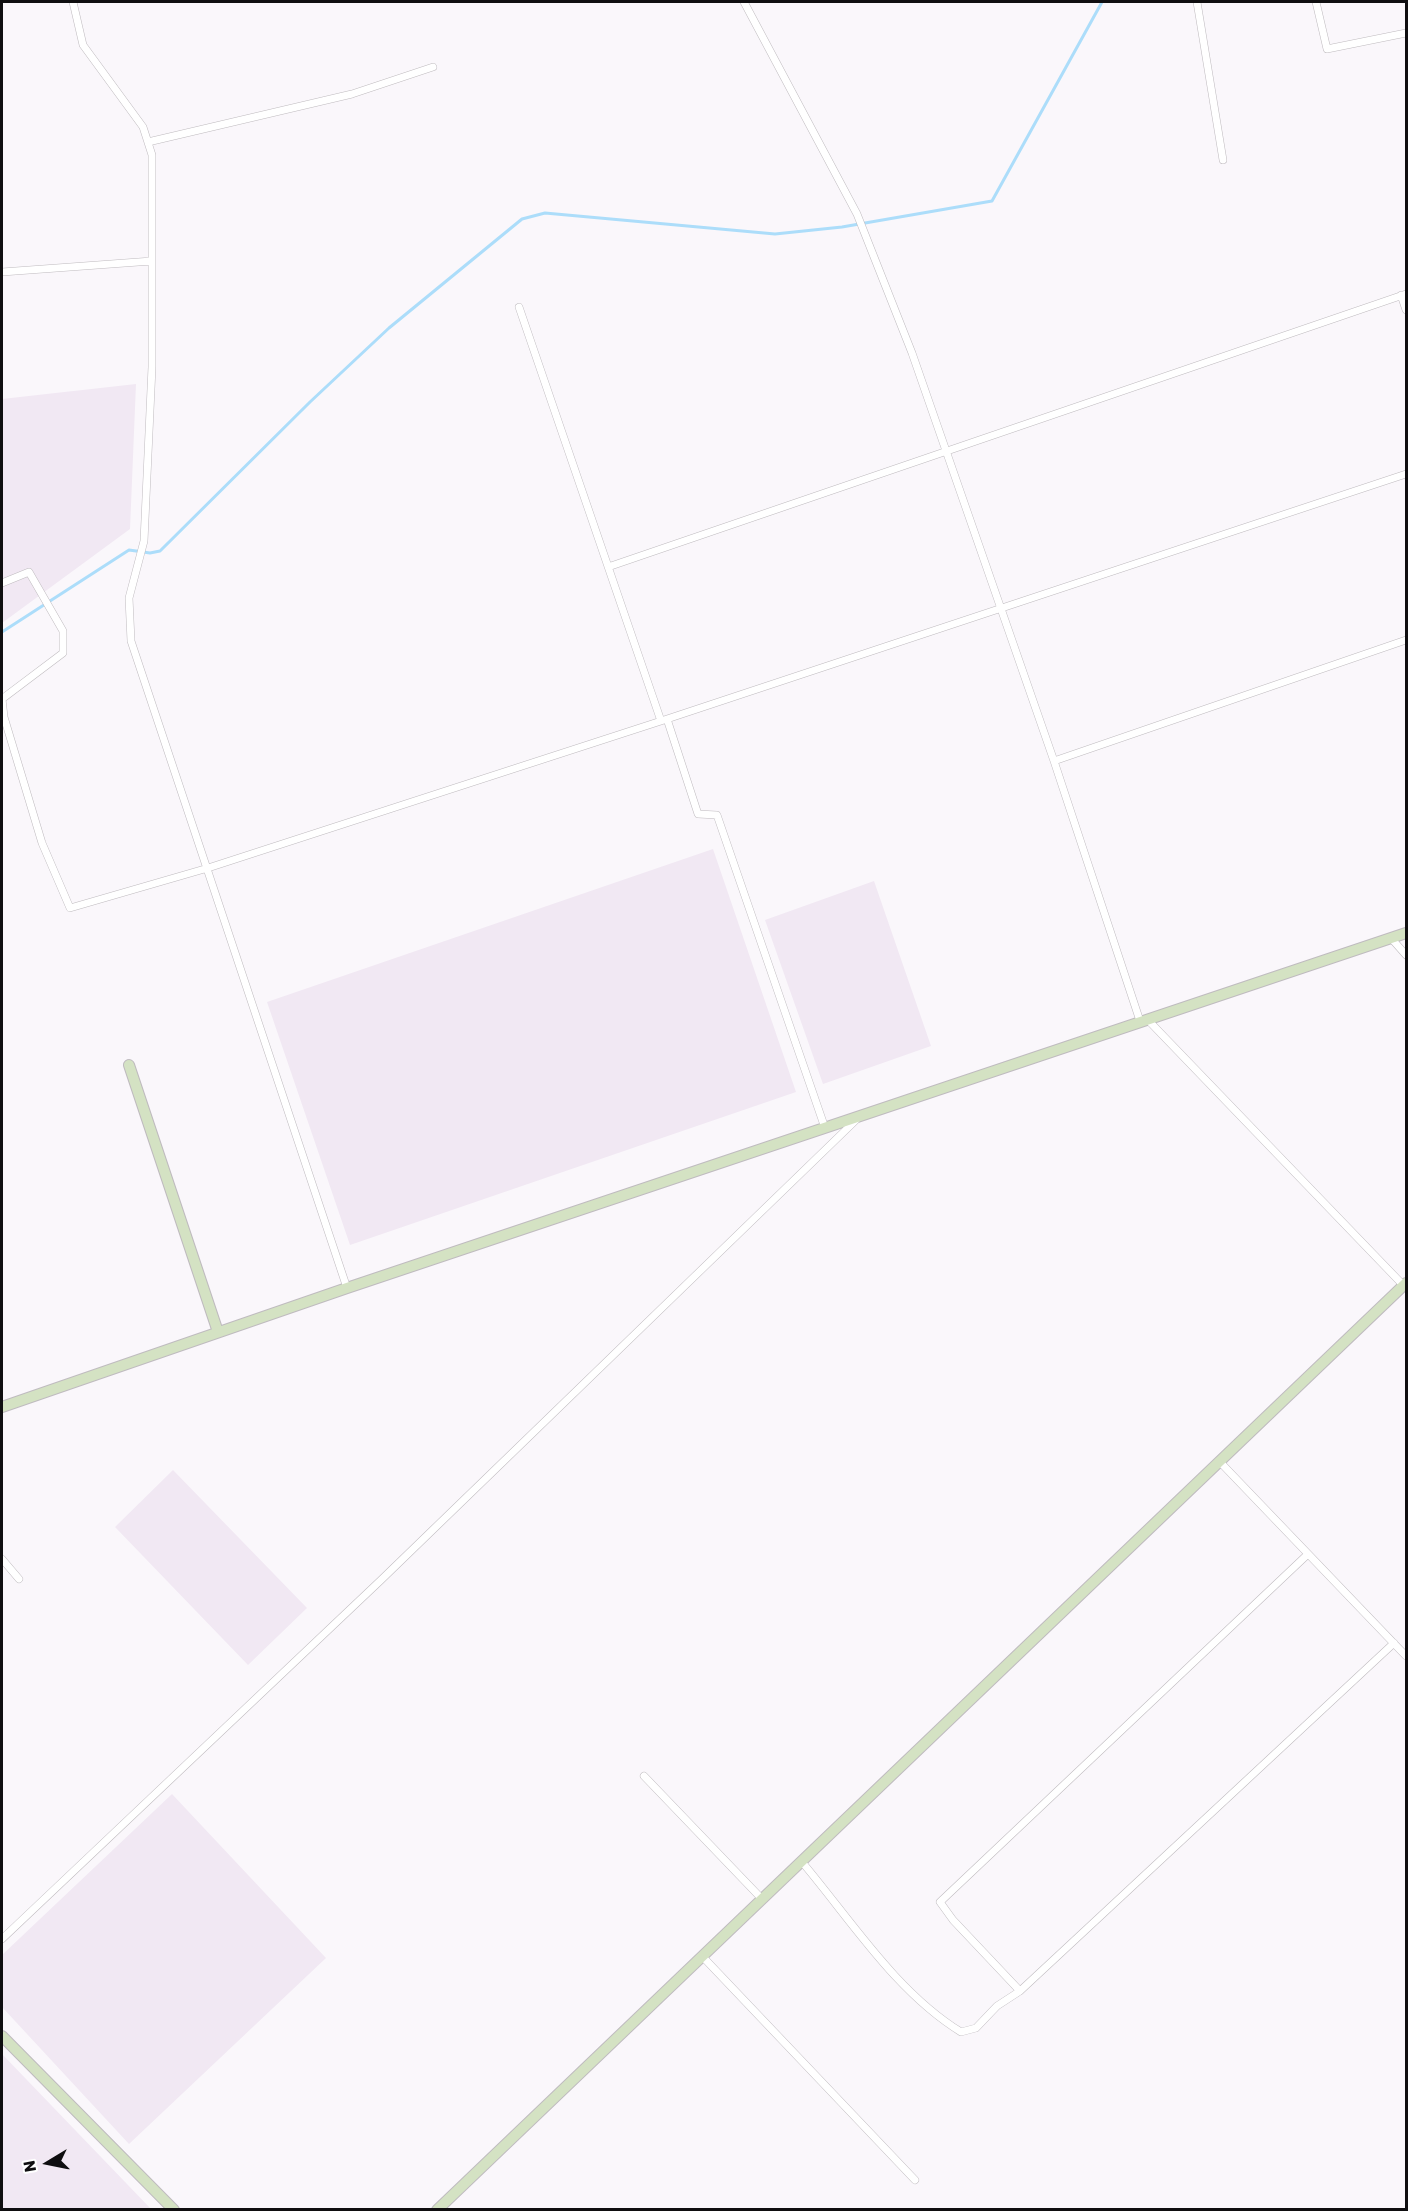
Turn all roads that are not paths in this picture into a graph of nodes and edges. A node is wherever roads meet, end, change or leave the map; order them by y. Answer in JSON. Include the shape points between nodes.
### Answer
{"nodes":[{"id":1,"x":73,"y":2,"type":"edge"},
{"id":2,"x":744,"y":2,"type":"edge"},
{"id":3,"x":1197,"y":2,"type":"edge"},
{"id":4,"x":1316,"y":2,"type":"edge"},
{"id":5,"x":1407,"y":33,"type":"edge"},
{"id":6,"x":434,"y":67,"type":"dead end"},
{"id":7,"x":148,"y":142,"type":"junction"},
{"id":8,"x":1223,"y":160,"type":"dead end"},
{"id":9,"x":152,"y":261,"type":"junction"},
{"id":10,"x":2,"y":272,"type":"edge"},
{"id":11,"x":1404,"y":295,"type":"edge"},
{"id":12,"x":519,"y":307,"type":"dead end"},
{"id":13,"x":1407,"y":310,"type":"edge"},
{"id":14,"x":946,"y":450,"type":"junction"},
{"id":15,"x":1407,"y":474,"type":"edge"},
{"id":16,"x":608,"y":567,"type":"junction"},
{"id":17,"x":2,"y":583,"type":"edge"},
{"id":18,"x":1001,"y":608,"type":"junction"},
{"id":19,"x":1407,"y":640,"type":"edge"},
{"id":20,"x":664,"y":720,"type":"junction"},
{"id":21,"x":1054,"y":761,"type":"junction"},
{"id":22,"x":208,"y":868,"type":"junction"},
{"id":23,"x":1407,"y":933,"type":"edge"},
{"id":24,"x":1391,"y":938,"type":"junction"},
{"id":25,"x":1407,"y":955,"type":"edge"},
{"id":26,"x":1144,"y":1020,"type":"junction"},
{"id":27,"x":129,"y":1065,"type":"dead end"},
{"id":28,"x":860,"y":1116,"type":"junction"},
{"id":29,"x":825,"y":1128,"type":"junction"},
{"id":30,"x":1406,"y":1286,"type":"edge"},
{"id":31,"x":348,"y":1288,"type":"junction"},
{"id":32,"x":218,"y":1332,"type":"junction"},
{"id":33,"x":2,"y":1407,"type":"edge"},
{"id":34,"x":1220,"y":1462,"type":"junction"},
{"id":35,"x":1308,"y":1554,"type":"junction"},
{"id":36,"x":2,"y":1559,"type":"edge"},
{"id":37,"x":19,"y":1578,"type":"dead end"},
{"id":38,"x":1394,"y":1643,"type":"junction"},
{"id":39,"x":1407,"y":1656,"type":"edge"},
{"id":40,"x":644,"y":1776,"type":"dead end"},
{"id":41,"x":802,"y":1862,"type":"junction"},
{"id":42,"x":762,"y":1899,"type":"junction"},
{"id":43,"x":2,"y":1939,"type":"edge"},
{"id":44,"x":702,"y":1956,"type":"junction"},
{"id":45,"x":1020,"y":1991,"type":"junction"},
{"id":46,"x":2,"y":2036,"type":"edge"},
{"id":47,"x":915,"y":2180,"type":"dead end"},
{"id":48,"x":174,"y":2210,"type":"edge"},
{"id":49,"x":436,"y":2210,"type":"edge"}],
"edges":[{"from":1,"to":7,"type":"street","via":[[83,45],[143,127]]},
{"from":2,"to":14,"type":"street","via":[[857,214]]},
{"from":3,"to":8,"type":"street"},
{"from":4,"to":5,"type":"street","via":[[1327,49]]},
{"from":6,"to":7,"type":"street","via":[[352,94]]},
{"from":7,"to":9,"type":"street","via":[[152,155]]},
{"from":9,"to":10,"type":"street"},
{"from":9,"to":22,"type":"street","via":[[152,367],[144,541],[129,598],[131,640]]},
{"from":11,"to":13,"type":"street"},
{"from":11,"to":14,"type":"street"},
{"from":12,"to":16,"type":"street"},
{"from":14,"to":16,"type":"street"},
{"from":14,"to":18,"type":"street"},
{"from":15,"to":18,"type":"street"},
{"from":16,"to":20,"type":"street"},
{"from":17,"to":22,"type":"street","via":[[29,572],[63,632],[63,653],[2,699],[42,843],[70,908]]},
{"from":18,"to":20,"type":"street"},
{"from":18,"to":21,"type":"street"},
{"from":19,"to":21,"type":"street"},
{"from":20,"to":22,"type":"street"},
{"from":20,"to":29,"type":"street","via":[[698,814],[717,815]]},
{"from":21,"to":26,"type":"street"},
{"from":22,"to":31,"type":"street"},
{"from":23,"to":24,"type":"street"},
{"from":24,"to":25,"type":"street"},
{"from":24,"to":26,"type":"street"},
{"from":26,"to":28,"type":"street"},
{"from":26,"to":30,"type":"street"},
{"from":27,"to":32,"type":"street"},
{"from":28,"to":29,"type":"street"},
{"from":28,"to":43,"type":"street","via":[[381,1580]]},
{"from":29,"to":31,"type":"street"},
{"from":30,"to":34,"type":"street"},
{"from":31,"to":32,"type":"street"},
{"from":32,"to":33,"type":"street"},
{"from":34,"to":35,"type":"street"},
{"from":34,"to":41,"type":"street"},
{"from":35,"to":38,"type":"street"},
{"from":35,"to":45,"type":"street","via":[[940,1902]]},
{"from":36,"to":37,"type":"street"},
{"from":38,"to":39,"type":"street"},
{"from":38,"to":45,"type":"street"},
{"from":40,"to":42,"type":"street"},
{"from":41,"to":42,"type":"street"},
{"from":41,"to":45,"type":"street","via":[[878,1956],[933,2013],[961,2032],[976,2028],[997,2006]]},
{"from":42,"to":44,"type":"street"},
{"from":44,"to":47,"type":"street"},
{"from":44,"to":49,"type":"street"},
{"from":46,"to":48,"type":"street"}]}
